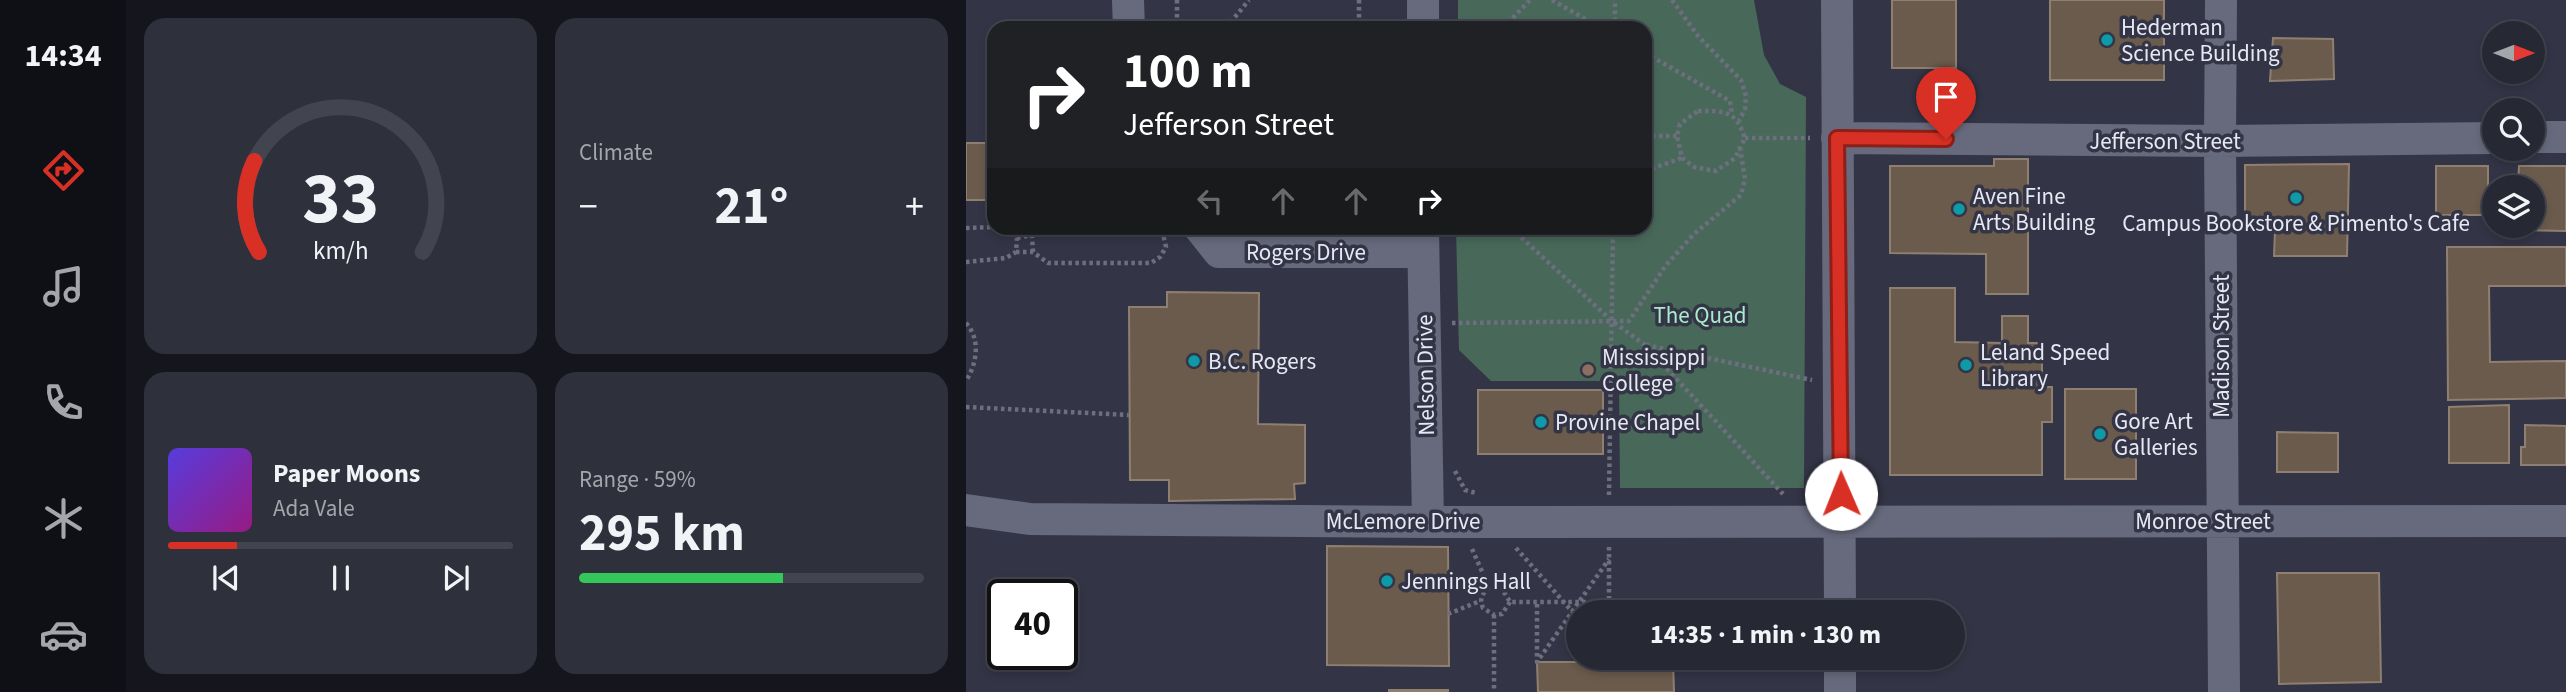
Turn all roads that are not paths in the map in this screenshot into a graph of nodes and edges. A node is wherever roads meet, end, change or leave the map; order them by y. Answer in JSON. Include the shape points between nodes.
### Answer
{"nodes":[{"id":1,"x":1128,"y":0,"type":"edge"},
{"id":2,"x":1423,"y":0,"type":"edge"},
{"id":3,"x":1838,"y":0,"type":"edge"},
{"id":4,"x":2221,"y":0,"type":"edge"},
{"id":5,"x":1129,"y":21,"type":"edge"},
{"id":6,"x":1423,"y":21,"type":"edge"},
{"id":7,"x":2545,"y":137,"type":"edge"},
{"id":8,"x":2566,"y":137,"type":"edge"},
{"id":9,"x":1825,"y":138,"type":"junction"},
{"id":10,"x":2482,"y":138,"type":"edge"},
{"id":11,"x":2220,"y":141,"type":"junction"},
{"id":12,"x":1206,"y":235,"type":"edge"},
{"id":13,"x":1423,"y":240,"type":"edge"},
{"id":14,"x":966,"y":510,"type":"edge"},
{"id":15,"x":1841,"y":521,"type":"junction"},
{"id":16,"x":2222,"y":521,"type":"junction"},
{"id":17,"x":2566,"y":521,"type":"edge"},
{"id":18,"x":1428,"y":522,"type":"junction"},
{"id":19,"x":1840,"y":600,"type":"edge"},
{"id":20,"x":1840,"y":670,"type":"edge"},
{"id":21,"x":1840,"y":692,"type":"edge"},
{"id":22,"x":2224,"y":692,"type":"edge"}],
"edges":[{"from":1,"to":5,"type":"street"},
{"from":2,"to":6,"type":"street"},
{"from":3,"to":9,"type":"street"},
{"from":4,"to":11,"type":"street","name":"Madison Street"},
{"from":7,"to":8,"type":"street"},
{"from":9,"to":11,"type":"street","name":"Jefferson Street"},
{"from":9,"to":15,"type":"street"},
{"from":10,"to":11,"type":"street","name":"Jefferson Street"},
{"from":11,"to":16,"type":"street","name":"Madison Street"},
{"from":12,"to":13,"type":"street","name":"Rogers Drive","via":[[1219,252]]},
{"from":13,"to":18,"type":"street","name":"Nelson Drive"},
{"from":14,"to":18,"type":"street","name":"McLemore Drive","via":[[1030,519]]},
{"from":15,"to":16,"type":"street","name":"Monroe Street"},
{"from":15,"to":18,"type":"street","name":"McLemore Drive"},
{"from":15,"to":19,"type":"street"},
{"from":16,"to":17,"type":"street","name":"Monroe Street"},
{"from":16,"to":22,"type":"street","name":"Madison Street"},
{"from":20,"to":21,"type":"street"}]}
